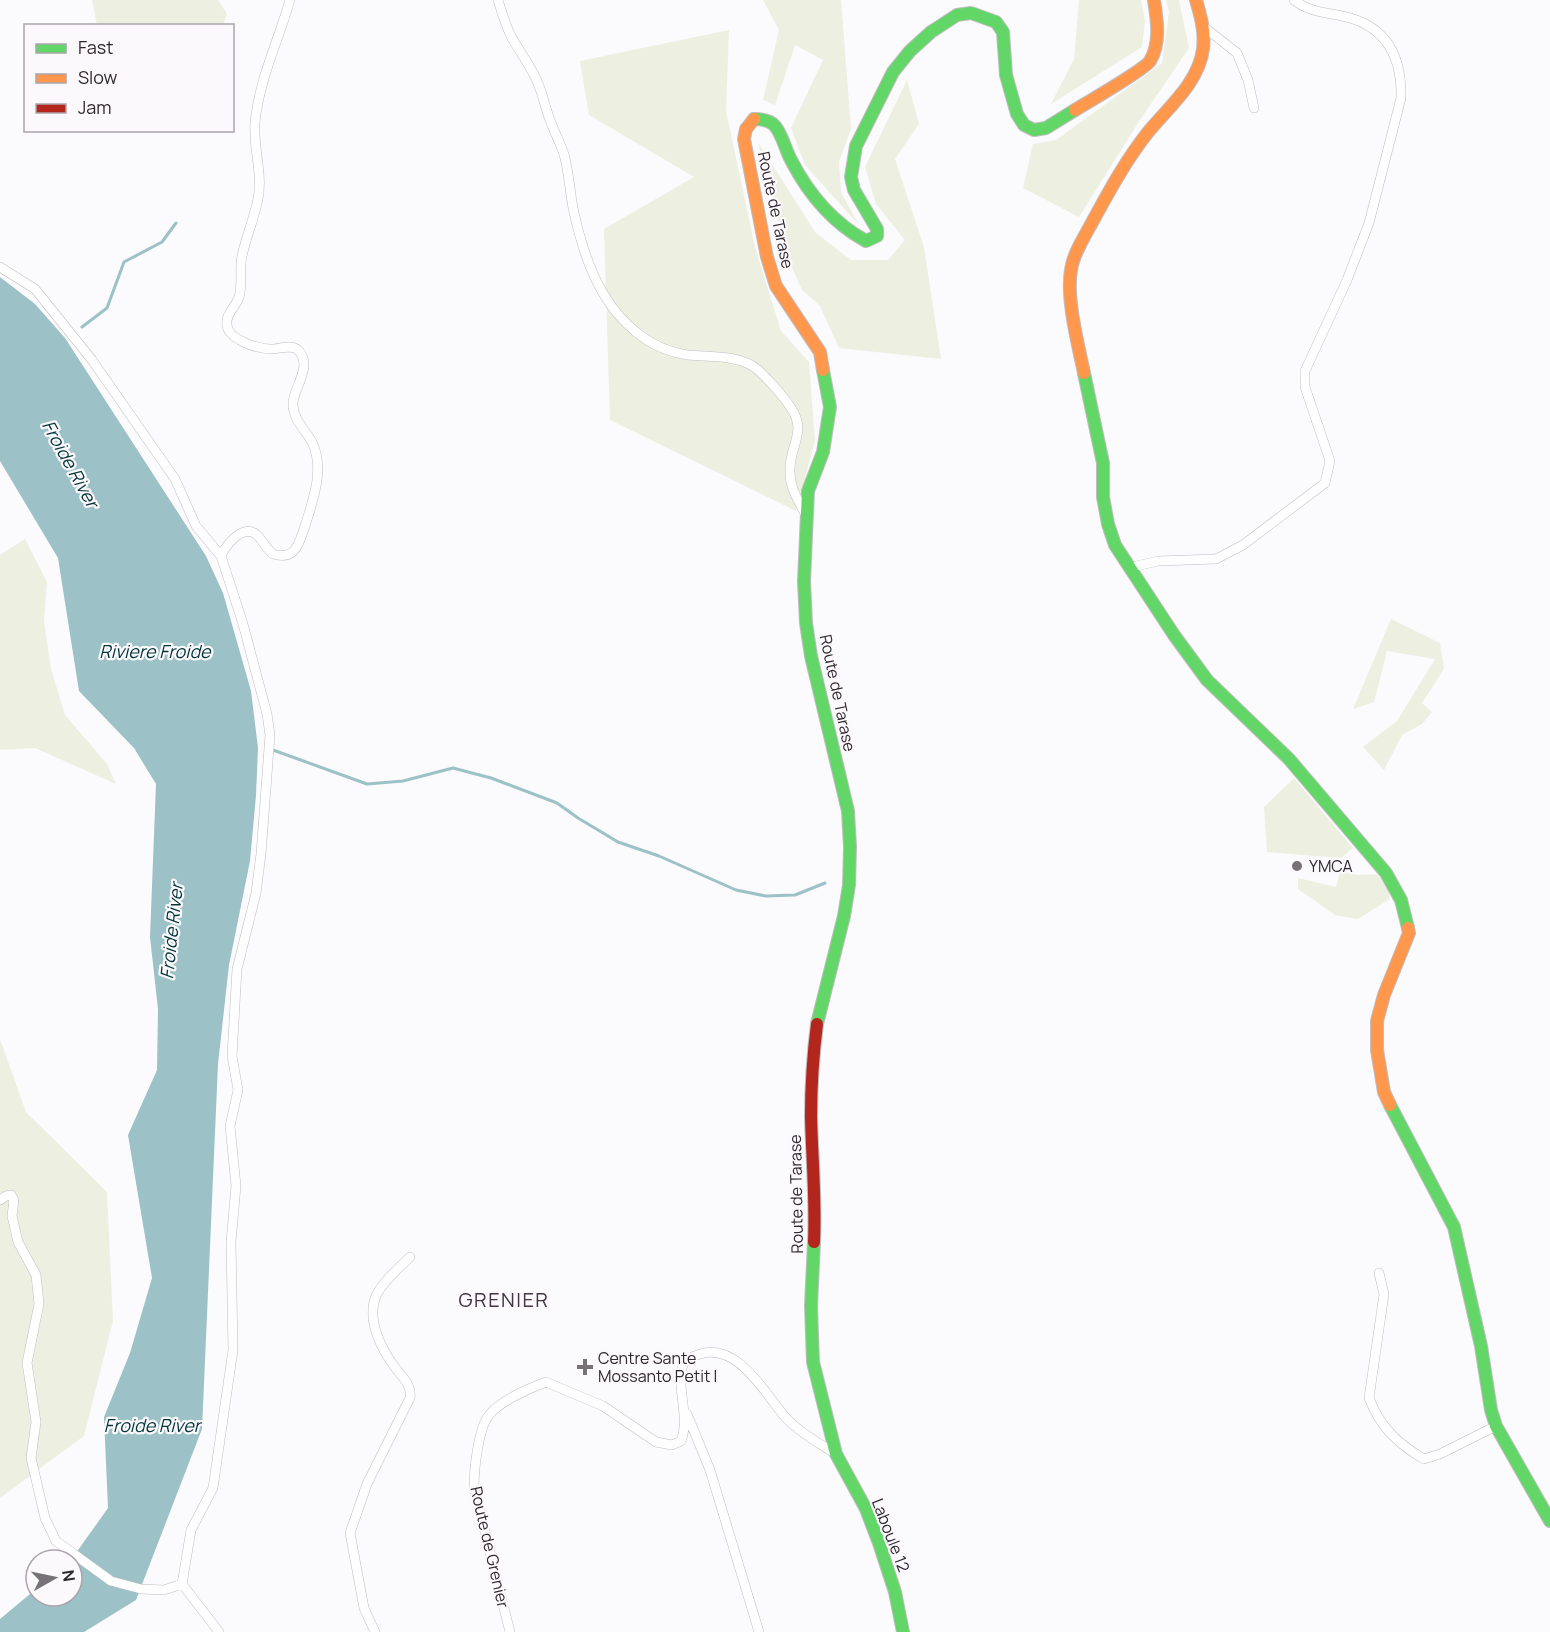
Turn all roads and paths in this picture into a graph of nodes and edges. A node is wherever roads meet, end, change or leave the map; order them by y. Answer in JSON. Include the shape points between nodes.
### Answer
{"nodes":[{"id":1,"x":290,"y":0,"type":"edge"},
{"id":2,"x":498,"y":0,"type":"edge"},
{"id":3,"x":1154,"y":0,"type":"edge"},
{"id":4,"x":1196,"y":0,"type":"edge"},
{"id":5,"x":1294,"y":0,"type":"edge"},
{"id":6,"x":1204,"y":27,"type":"junction"},
{"id":7,"x":1254,"y":108,"type":"dead end"},
{"id":8,"x":0,"y":267,"type":"edge"},
{"id":9,"x":806,"y":515,"type":"junction"},
{"id":10,"x":220,"y":556,"type":"junction"},
{"id":11,"x":1132,"y":567,"type":"junction"},
{"id":12,"x":0,"y":1200,"type":"edge"},
{"id":13,"x":410,"y":1257,"type":"dead end"},
{"id":14,"x":1379,"y":1273,"type":"dead end"},
{"id":15,"x":684,"y":1407,"type":"junction"},
{"id":16,"x":1496,"y":1426,"type":"junction"},
{"id":17,"x":836,"y":1454,"type":"junction"},
{"id":18,"x":1550,"y":1521,"type":"edge"},
{"id":19,"x":182,"y":1584,"type":"junction"},
{"id":20,"x":219,"y":1632,"type":"edge"},
{"id":21,"x":375,"y":1632,"type":"edge"},
{"id":22,"x":510,"y":1632,"type":"edge"},
{"id":23,"x":759,"y":1632,"type":"edge"},
{"id":24,"x":903,"y":1632,"type":"edge"}],
"edges":[{"from":1,"to":10,"type":"street","via":[[261,86],[255,123],[259,196],[241,258],[239,298],[226,322],[231,335],[242,342],[269,350],[294,348],[302,357],[302,376],[293,404],[295,416],[315,450],[318,477],[300,543],[294,551],[273,554],[257,535],[244,532],[228,543]]},
{"from":2,"to":9,"type":"street","via":[[511,36],[539,84],[565,156],[577,224],[601,292],[635,331],[662,348],[744,362],[761,373],[795,415],[798,435],[789,466],[790,479]]},
{"from":3,"to":9,"type":"street","name":"Route de Tarase","via":[[1157,47],[1149,63],[1046,128],[1034,130],[1023,124],[1017,114],[1006,75],[1003,32],[996,22],[971,13],[957,15],[932,32],[893,72],[856,146],[851,177],[854,190],[877,229],[877,236],[866,241],[852,235],[823,205],[801,178],[777,130],[768,121],[755,118],[746,129],[746,149],[776,286],[820,352],[827,384],[830,406],[822,453],[808,491]]},
{"from":4,"to":6,"type":"street"},
{"from":5,"to":11,"type":"street","via":[[1311,11],[1344,16],[1377,32],[1397,58],[1401,79],[1401,98],[1370,223],[1305,371],[1305,387],[1330,461],[1325,483],[1244,545],[1216,559],[1158,561]]},
{"from":6,"to":7,"type":"street","via":[[1237,53]]},
{"from":6,"to":11,"type":"street","via":[[1203,51],[1194,74],[1113,183],[1071,267],[1078,344],[1103,463],[1108,524],[1115,545]]},
{"from":8,"to":10,"type":"street","via":[[35,289],[92,360],[175,479],[196,526]]},
{"from":9,"to":17,"type":"street","name":"Route de Tarase","via":[[806,623],[848,811],[850,847],[844,916],[818,1018],[812,1062],[813,1362]]},
{"from":10,"to":19,"type":"street","via":[[260,682],[270,735],[257,884],[237,969],[232,1056],[238,1090],[230,1126],[236,1186],[231,1242],[233,1350],[213,1488],[191,1530]]},
{"from":11,"to":16,"type":"street","via":[[1174,635],[1208,680],[1289,759],[1386,873],[1401,900],[1409,933],[1377,1022],[1384,1092],[1454,1227]]},
{"from":12,"to":19,"type":"street","via":[[11,1195],[14,1200],[12,1216],[18,1242],[36,1275],[39,1304],[27,1363],[36,1422],[31,1458],[52,1533],[74,1556],[111,1581],[141,1590],[164,1590]]},
{"from":13,"to":21,"type":"street","via":[[376,1295],[374,1305],[381,1347],[407,1383],[410,1398],[367,1484],[350,1533],[364,1608]]},
{"from":14,"to":16,"type":"street","via":[[1384,1294],[1370,1398],[1375,1414],[1389,1434],[1424,1459]]},
{"from":15,"to":17,"type":"street","name":"Route de Grenier","via":[[684,1364],[690,1357],[718,1353],[748,1369],[788,1420]]},
{"from":15,"to":22,"type":"street","name":"Route de Grenier","via":[[684,1434],[681,1441],[672,1445],[656,1442],[603,1406],[546,1382],[490,1414],[476,1459],[474,1488]]},
{"from":15,"to":23,"type":"street","via":[[710,1470]]},
{"from":16,"to":18,"type":"street"},
{"from":17,"to":24,"type":"street","name":"Laboule 12","via":[[866,1509],[895,1592]]},
{"from":19,"to":20,"type":"street"}]}
